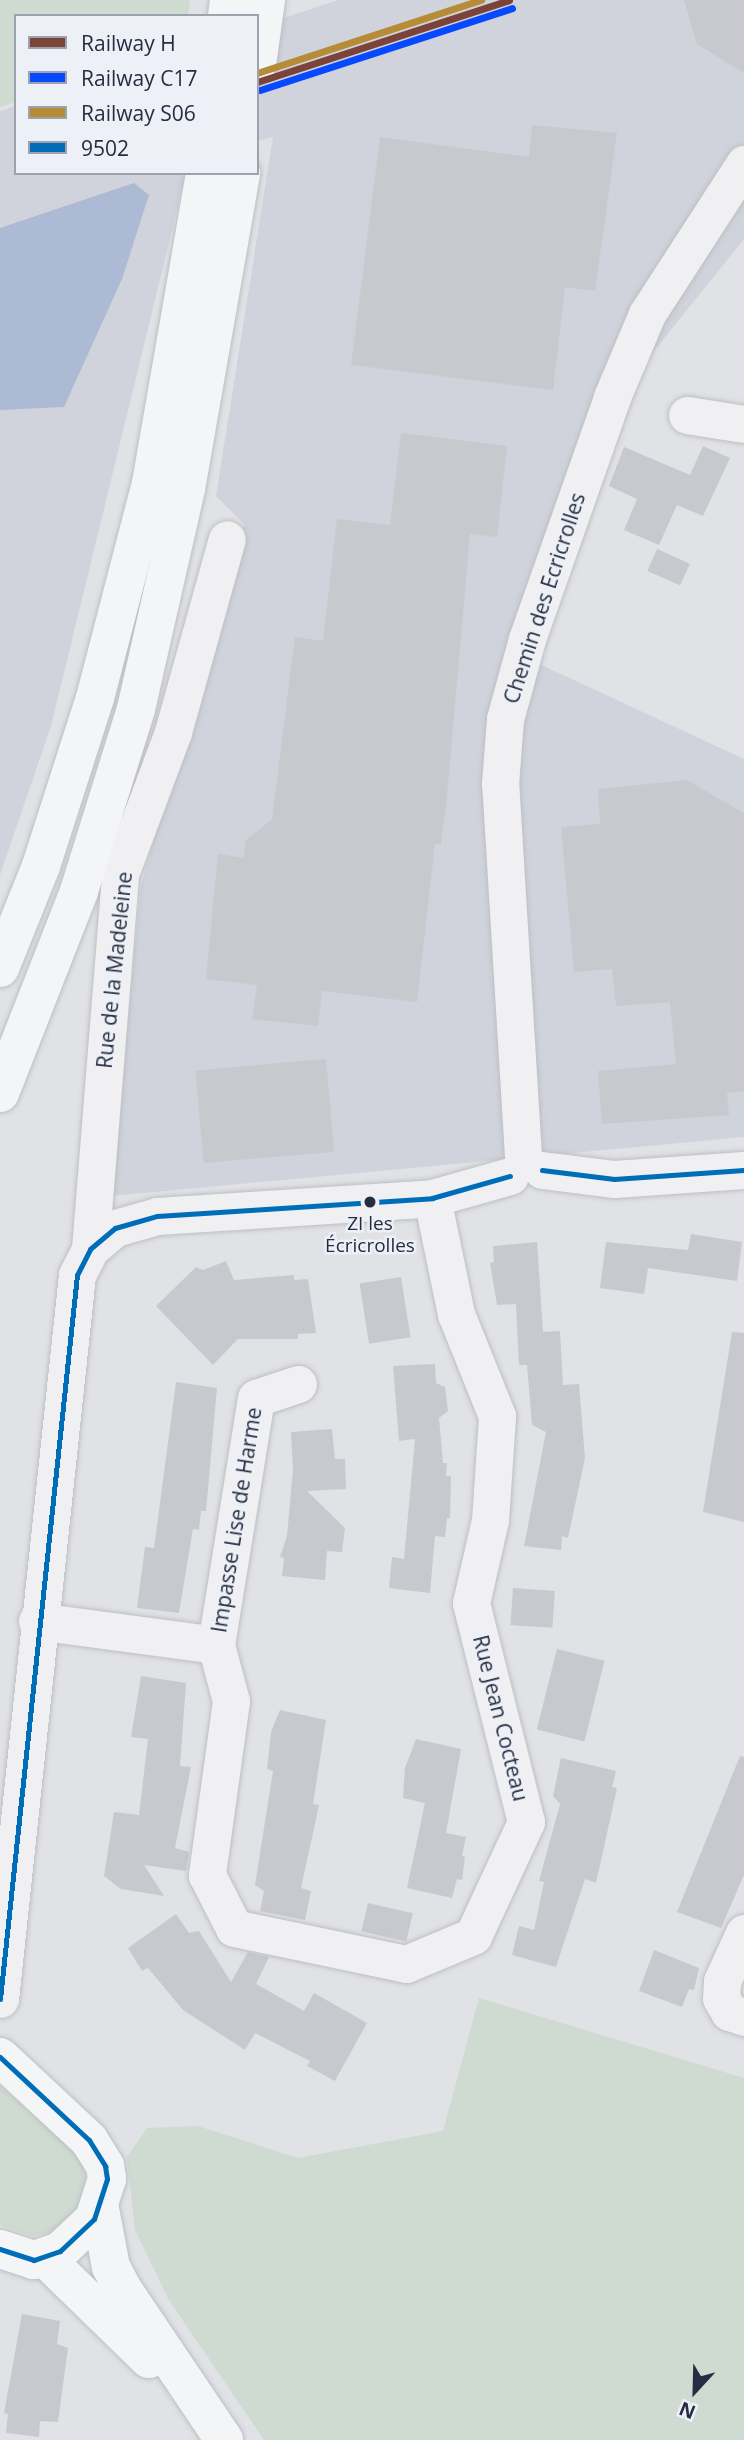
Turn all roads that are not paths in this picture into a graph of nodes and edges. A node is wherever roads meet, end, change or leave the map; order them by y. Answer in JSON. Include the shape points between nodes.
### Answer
{"nodes":[{"id":1,"x":229,"y":0,"type":"edge"},
{"id":2,"x":252,"y":12,"type":"edge"},
{"id":3,"x":744,"y":164,"type":"edge"},
{"id":4,"x":205,"y":175,"type":"edge"},
{"id":5,"x":241,"y":175,"type":"edge"},
{"id":6,"x":687,"y":415,"type":"dead end"},
{"id":7,"x":744,"y":424,"type":"edge"},
{"id":8,"x":227,"y":539,"type":"dead end"},
{"id":9,"x":0,"y":968,"type":"edge"},
{"id":10,"x":0,"y":1093,"type":"edge"},
{"id":11,"x":525,"y":1167,"type":"junction"},
{"id":12,"x":744,"y":1170,"type":"edge"},
{"id":13,"x":432,"y":1198,"type":"junction"},
{"id":14,"x":83,"y":1262,"type":"junction"},
{"id":15,"x":298,"y":1384,"type":"dead end"},
{"id":16,"x":37,"y":1621,"type":"junction"},
{"id":17,"x":216,"y":1645,"type":"junction"},
{"id":18,"x":744,"y":1933,"type":"edge"},
{"id":19,"x":0,"y":1963,"type":"edge"},
{"id":20,"x":0,"y":1999,"type":"edge"},
{"id":21,"x":732,"y":2007,"type":"edge"},
{"id":22,"x":0,"y":2057,"type":"edge"},
{"id":23,"x":100,"y":2209,"type":"junction"},
{"id":24,"x":2,"y":2254,"type":"edge"},
{"id":25,"x":44,"y":2258,"type":"junction"},
{"id":26,"x":224,"y":2440,"type":"edge"}],
"edges":[{"from":1,"to":2,"type":"main road"},
{"from":3,"to":11,"type":"street","name":"Chemin des Ecricrolles","via":[[648,314],[612,397],[532,626],[505,719],[500,783]]},
{"from":4,"to":9,"type":"main road","via":[[144,510],[95,698],[41,866]]},
{"from":5,"to":10,"type":"main road","via":[[186,489],[136,709],[79,891]]},
{"from":6,"to":7,"type":"street"},
{"from":8,"to":14,"type":"street","name":"Rue de la Madeleine","via":[[173,732],[120,874]]},
{"from":11,"to":12,"type":"street","via":[[614,1180]]},
{"from":11,"to":13,"type":"street"},
{"from":13,"to":14,"type":"street","via":[[157,1216],[115,1228]]},
{"from":13,"to":17,"type":"street","name":"Rue Jean Cocteau","via":[[456,1314],[497,1416],[491,1520],[471,1603],[526,1822],[473,1936],[406,1964],[234,1928],[207,1875],[231,1701]]},
{"from":14,"to":16,"type":"street","name":"Rue de la Madeleine"},
{"from":15,"to":17,"type":"street","name":"Impasse Lise de Harme","via":[[256,1398]]},
{"from":16,"to":17,"type":"street"},
{"from":16,"to":19,"type":"street","name":"Rue de la Madeleine"},
{"from":18,"to":21,"type":"street","via":[[722,1981]]},
{"from":19,"to":20,"type":"street","name":"Rue de la Madeleine"},
{"from":22,"to":23,"type":"main road","via":[[99,2153],[107,2179]]},
{"from":23,"to":25,"type":"main road","via":[[77,2239]]},
{"from":23,"to":26,"type":"main road","via":[[111,2267],[122,2288]]},
{"from":24,"to":25,"type":"main road"},
{"from":25,"to":26,"type":"main road","via":[[116,2325]]}]}
